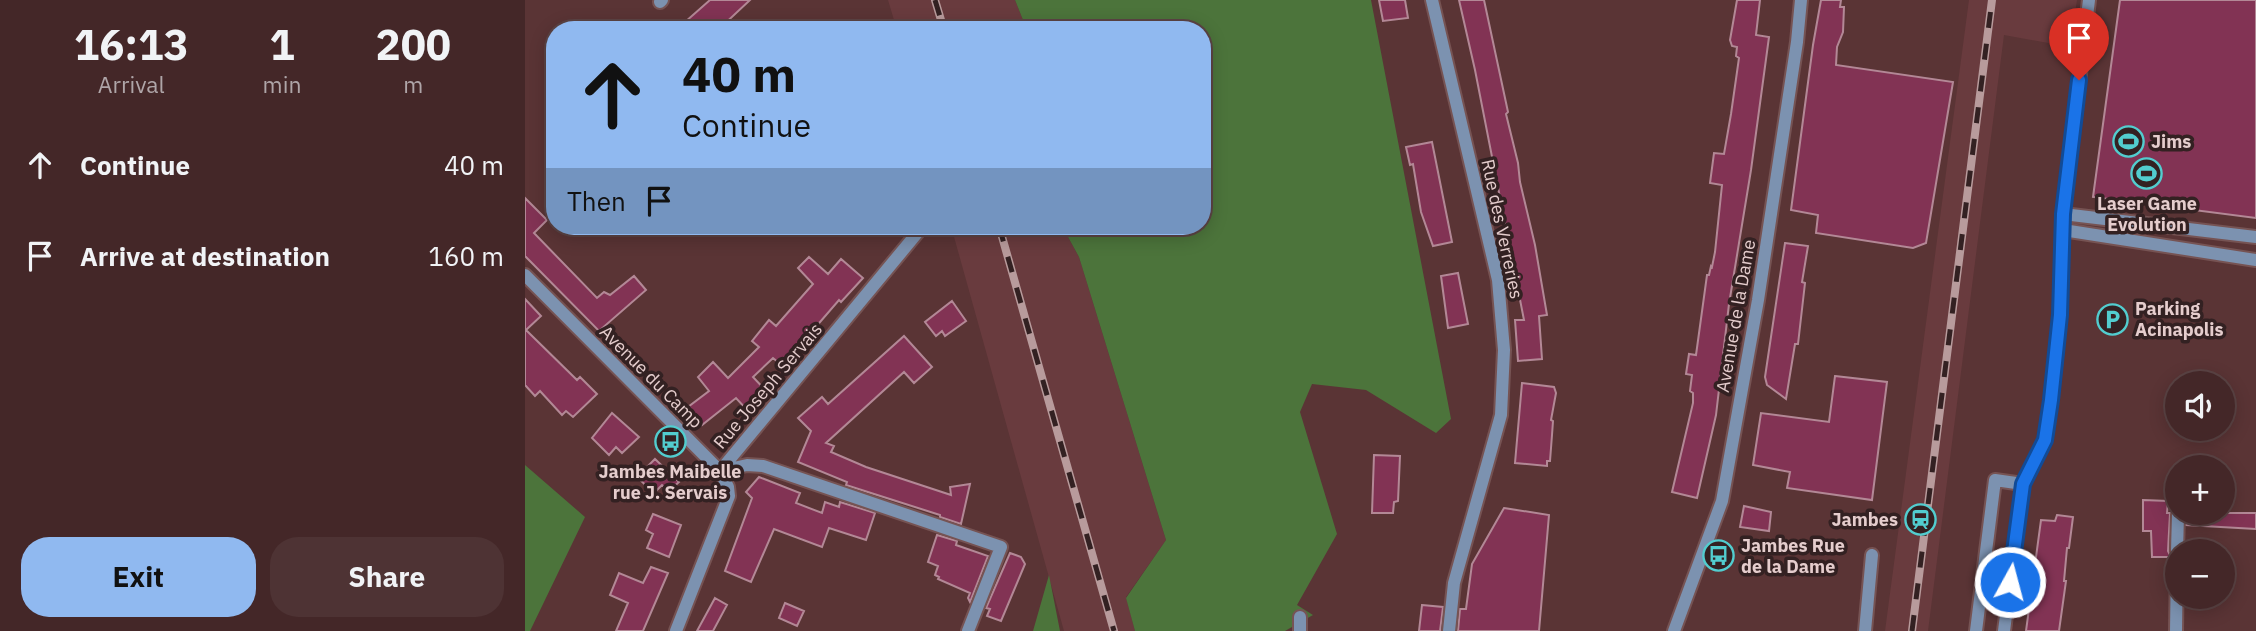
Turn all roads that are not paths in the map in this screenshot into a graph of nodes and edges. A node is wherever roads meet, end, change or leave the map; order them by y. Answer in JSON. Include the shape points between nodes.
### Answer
{"nodes":[{"id":1,"x":1432,"y":0,"type":"edge"},
{"id":2,"x":1801,"y":0,"type":"edge"},
{"id":3,"x":2089,"y":0,"type":"edge"},
{"id":4,"x":2063,"y":214,"type":"junction"},
{"id":5,"x":2063,"y":230,"type":"junction"},
{"id":6,"x":916,"y":235,"type":"edge"},
{"id":7,"x":2256,"y":237,"type":"edge"},
{"id":8,"x":2256,"y":260,"type":"edge"},
{"id":9,"x":525,"y":275,"type":"edge"},
{"id":10,"x":720,"y":471,"type":"junction"},
{"id":11,"x":2023,"y":484,"type":"junction"},
{"id":12,"x":1872,"y":555,"type":"dead end"},
{"id":13,"x":2176,"y":609,"type":"edge"},
{"id":14,"x":1300,"y":617,"type":"dead end"},
{"id":15,"x":676,"y":631,"type":"edge"},
{"id":16,"x":968,"y":631,"type":"edge"},
{"id":17,"x":1300,"y":631,"type":"edge"},
{"id":18,"x":1449,"y":631,"type":"edge"},
{"id":19,"x":1674,"y":631,"type":"edge"},
{"id":20,"x":1865,"y":631,"type":"edge"},
{"id":21,"x":1976,"y":631,"type":"edge"},
{"id":22,"x":2004,"y":631,"type":"edge"},
{"id":23,"x":2176,"y":631,"type":"edge"}],
"edges":[{"from":1,"to":18,"type":"street","name":"Rue des Verreries","via":[[1498,280],[1504,350],[1501,415],[1454,583]]},
{"from":2,"to":19,"type":"street","name":"Avenue de la Dame","via":[[1758,300],[1722,501]]},
{"from":3,"to":4,"type":"street"},
{"from":4,"to":5,"type":"street"},
{"from":4,"to":7,"type":"street"},
{"from":5,"to":8,"type":"street"},
{"from":5,"to":11,"type":"street","via":[[2060,315],[2045,440]]},
{"from":6,"to":10,"type":"street","name":"Rue Joseph Servais"},
{"from":9,"to":10,"type":"street","name":"Avenue du Camp"},
{"from":10,"to":15,"type":"street","via":[[729,496]]},
{"from":10,"to":16,"type":"street","name":"Rue Joseph Servais","via":[[763,466],[1001,547]]},
{"from":11,"to":21,"type":"street","via":[[1995,481]]},
{"from":11,"to":22,"type":"street"},
{"from":12,"to":20,"type":"street"},
{"from":13,"to":23,"type":"street"},
{"from":14,"to":17,"type":"street"}]}
